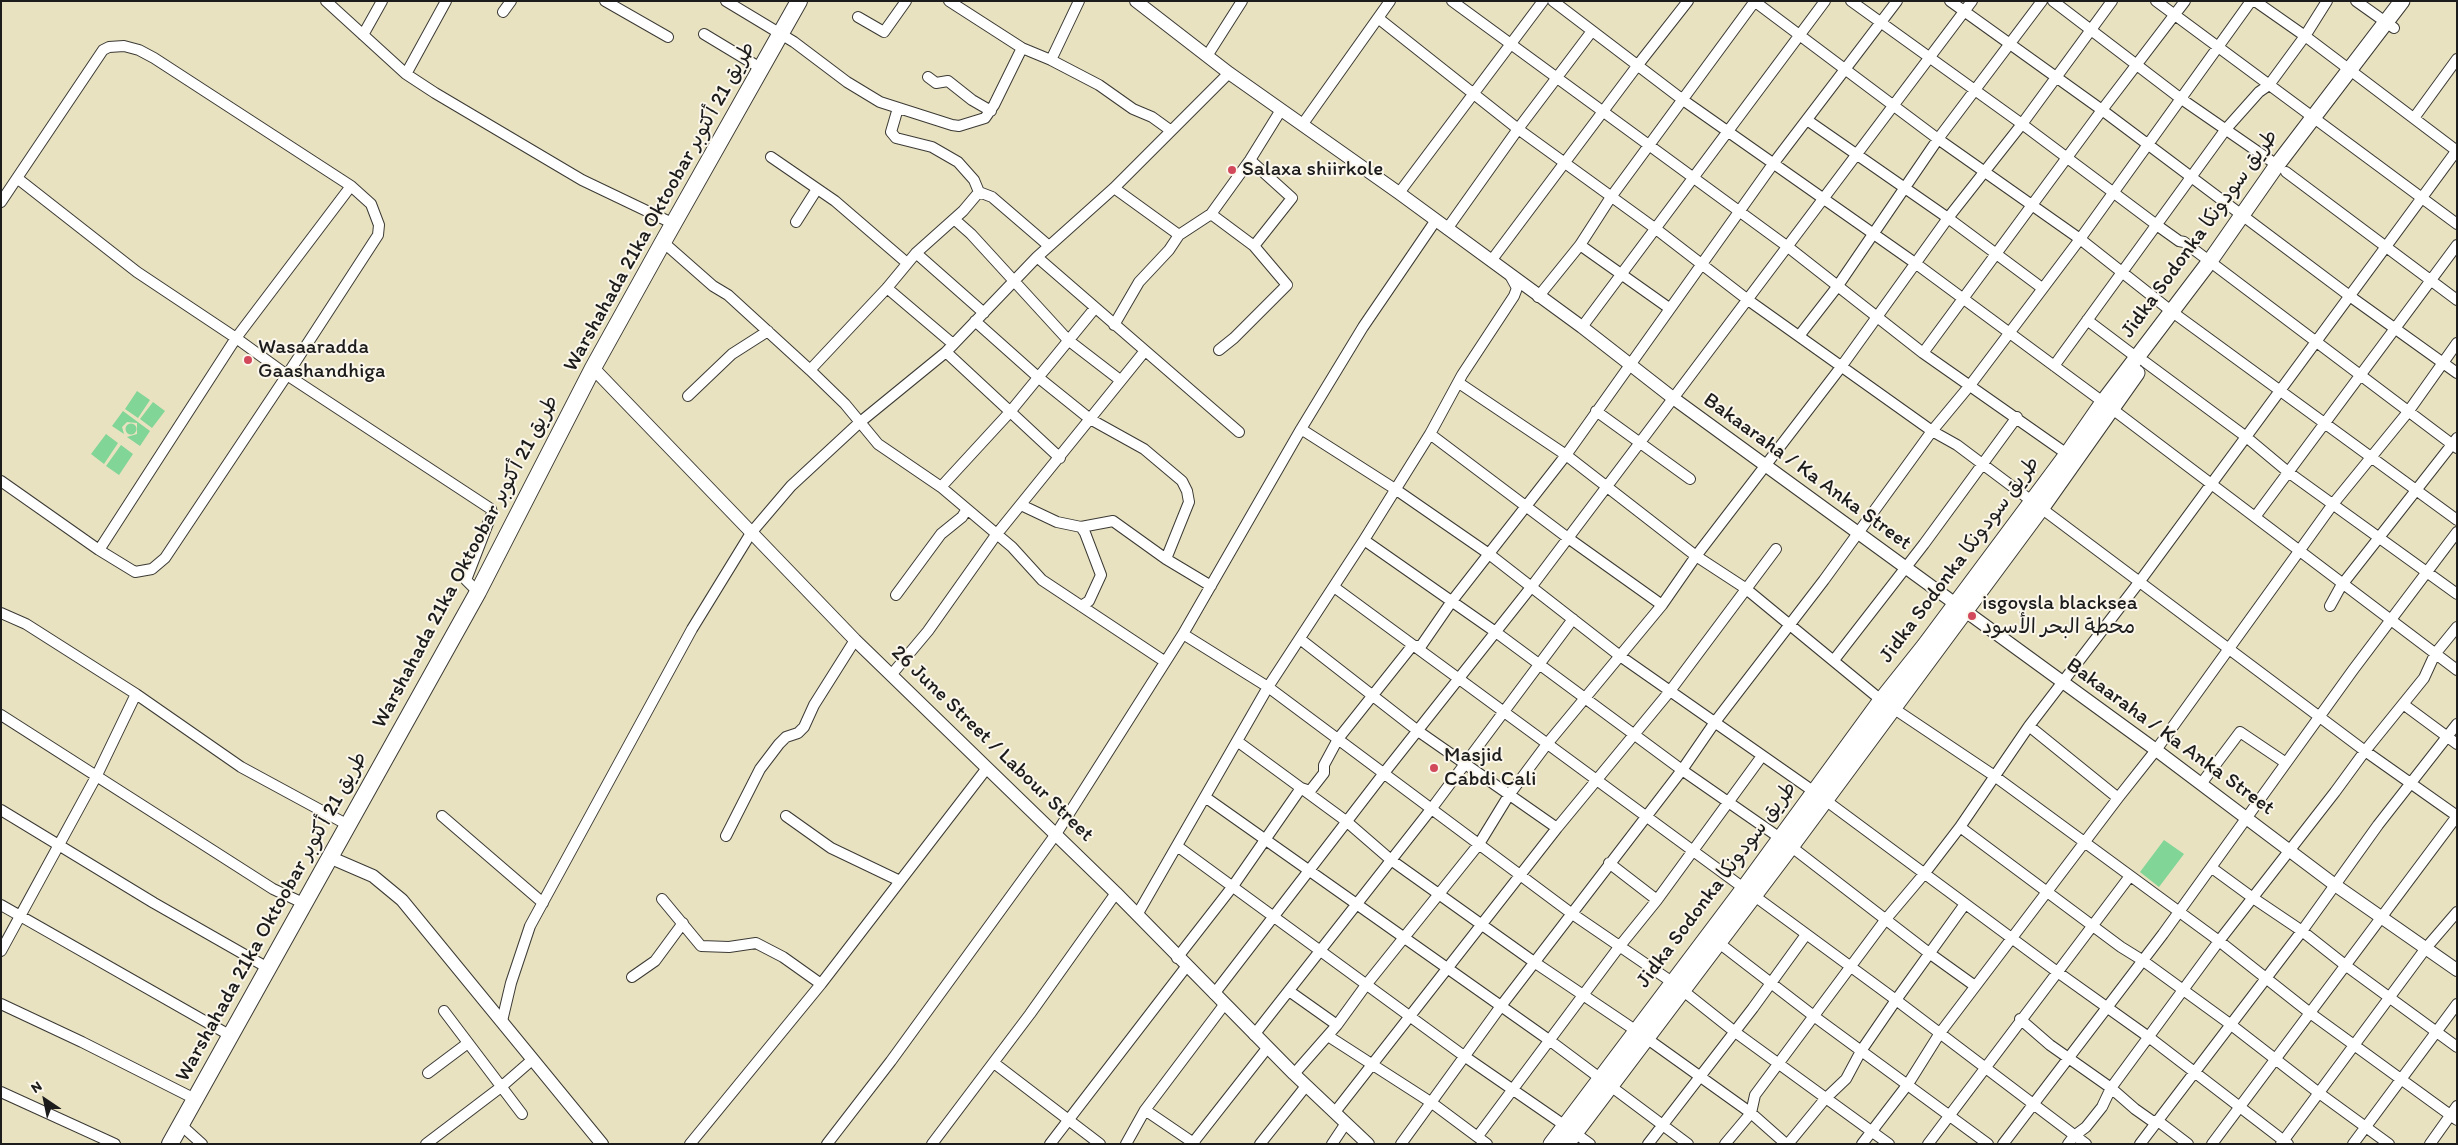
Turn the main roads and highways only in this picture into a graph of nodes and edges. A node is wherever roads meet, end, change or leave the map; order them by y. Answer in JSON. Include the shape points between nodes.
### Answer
{"nodes":[{"id":1,"x":800,"y":1,"type":"edge"},
{"id":2,"x":2402,"y":1,"type":"edge"},
{"id":3,"x":2414,"y":1,"type":"edge"},
{"id":4,"x":2390,"y":25,"type":"junction"},
{"id":5,"x":2107,"y":405,"type":"junction"},
{"id":6,"x":2036,"y":505,"type":"junction"},
{"id":7,"x":1748,"y":893,"type":"junction"},
{"id":8,"x":1677,"y":987,"type":"junction"},
{"id":9,"x":1569,"y":1134,"type":"edge"},
{"id":10,"x":170,"y":1144,"type":"edge"},
{"id":11,"x":1551,"y":1144,"type":"edge"}],
"edges":[{"from":1,"to":10,"type":"main road","name":"Warshahada 21ka Oktoobar طريق 21 أكتوبر","via":[[593,368],[478,592]]},
{"from":2,"to":4,"type":"main road","name":"Jidka Sodonka طريق سودونكا"},
{"from":3,"to":4,"type":"main road","name":"Jidka Sodonka طريق سودونكا"},
{"from":4,"to":5,"type":"main road","name":"Jidka Sodonka طريق سودونكا"},
{"from":5,"to":6,"type":"main road","name":"Jidka Sodonka طريق سودونكا"},
{"from":5,"to":6,"type":"main road","name":"Jidka Sodonka طريق سودونكا","via":[[2067,454]]},
{"from":6,"to":7,"type":"main road","name":"Jidka Sodonka طريق سودونكا"},
{"from":7,"to":8,"type":"main road","name":"Jidka Sodonka طريق سودونكا"},
{"from":7,"to":8,"type":"main road","name":"Jidka Sodonka طريق سودونكا","via":[[1719,943]]},
{"from":8,"to":9,"type":"main road","name":"Jidka Sodonka طريق سودونكا"},
{"from":9,"to":11,"type":"main road","name":"Jidka Sodonka طريق سودونكا"}]}
